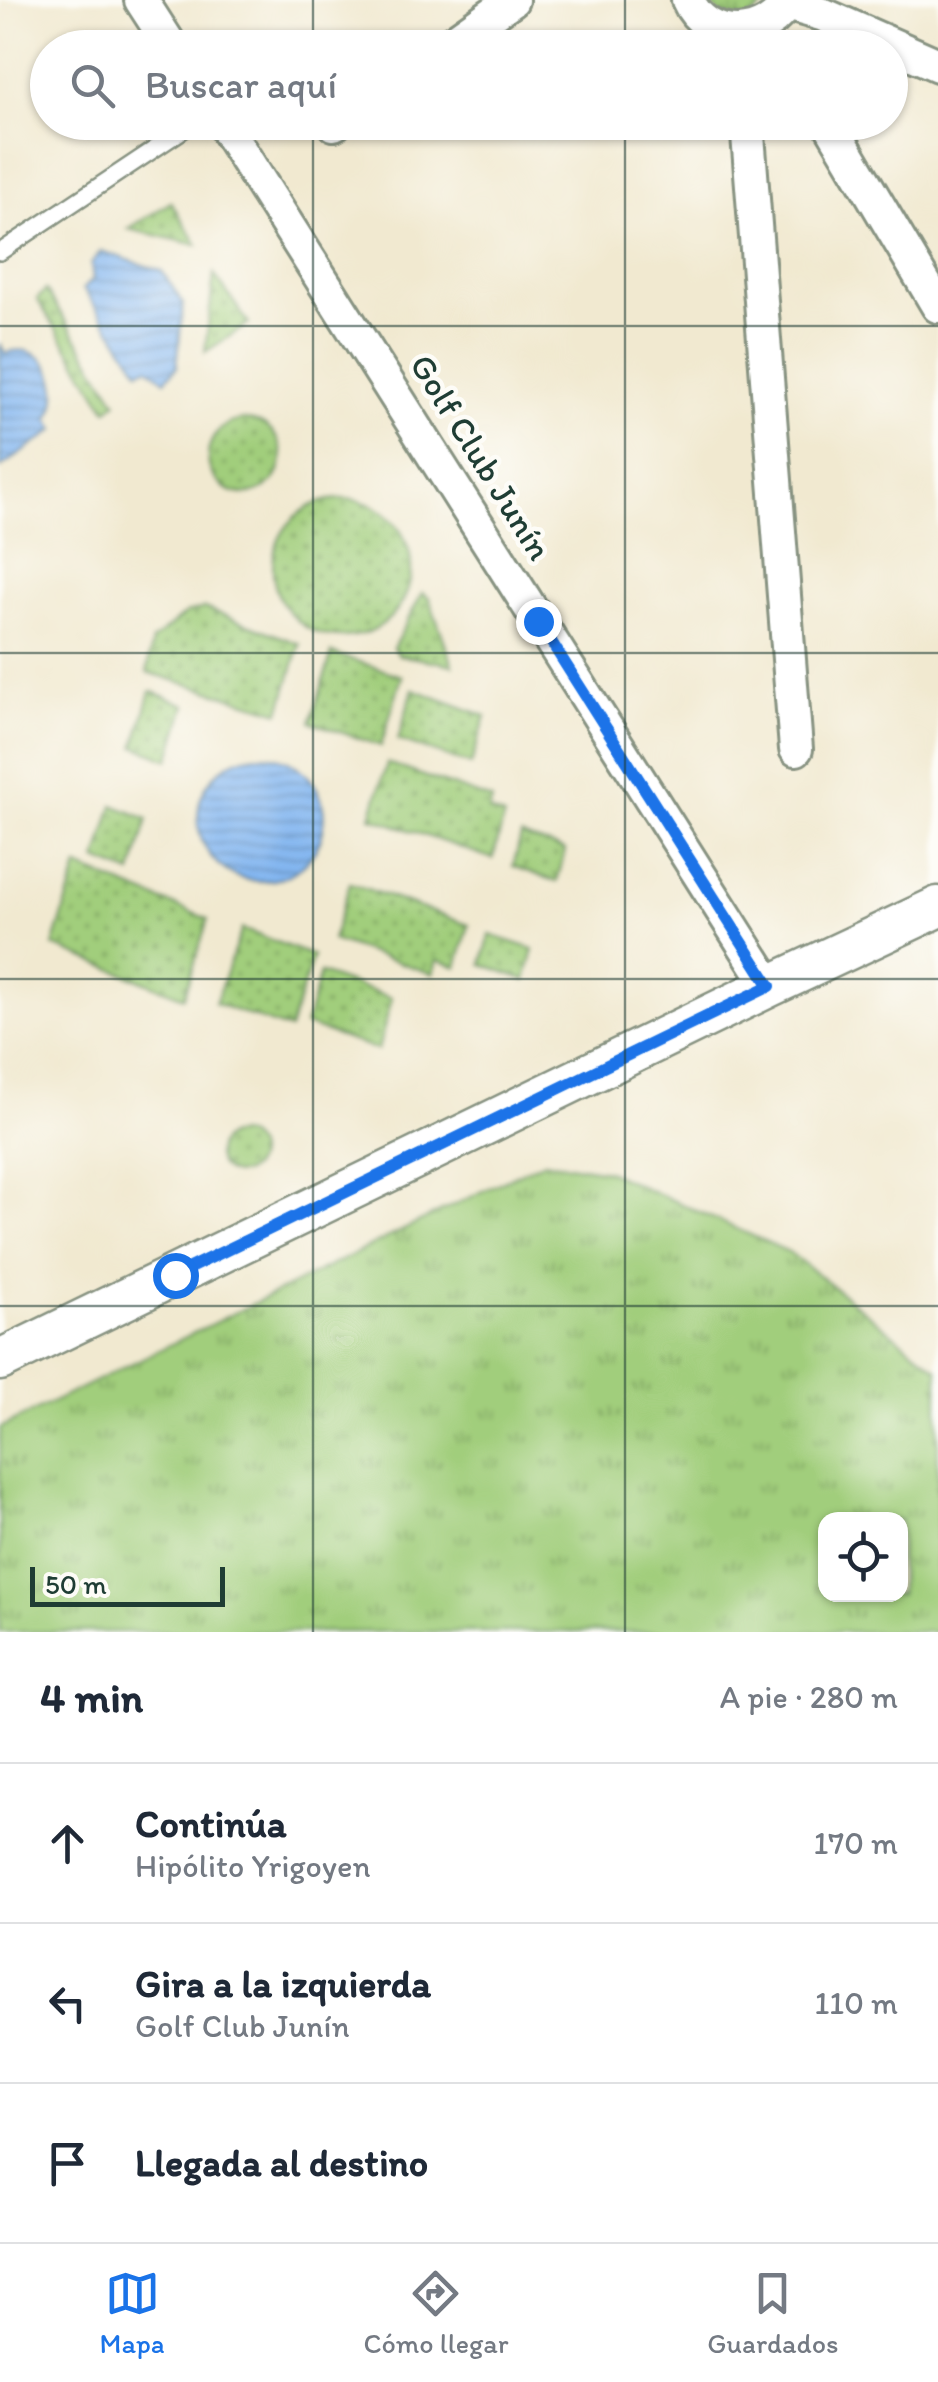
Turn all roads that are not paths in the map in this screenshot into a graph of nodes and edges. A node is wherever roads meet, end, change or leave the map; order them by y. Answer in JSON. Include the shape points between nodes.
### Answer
{"nodes":[{"id":1,"x":141,"y":0,"type":"edge"},
{"id":2,"x":512,"y":0,"type":"edge"},
{"id":3,"x":688,"y":0,"type":"edge"},
{"id":4,"x":768,"y":26,"type":"edge"},
{"id":5,"x":160,"y":30,"type":"edge"},
{"id":6,"x":470,"y":30,"type":"edge"},
{"id":7,"x":719,"y":30,"type":"edge"},
{"id":8,"x":730,"y":30,"type":"edge"},
{"id":9,"x":856,"y":30,"type":"edge"},
{"id":10,"x":908,"y":53,"type":"edge"},
{"id":11,"x":938,"y":66,"type":"edge"},
{"id":12,"x":168,"y":140,"type":"edge"},
{"id":13,"x":233,"y":140,"type":"edge"},
{"id":14,"x":748,"y":140,"type":"edge"},
{"id":15,"x":840,"y":140,"type":"edge"},
{"id":16,"x":0,"y":252,"type":"edge"},
{"id":17,"x":938,"y":306,"type":"edge"},
{"id":18,"x":796,"y":749,"type":"dead end"},
{"id":19,"x":938,"y":907,"type":"edge"},
{"id":20,"x":770,"y":986,"type":"junction"},
{"id":21,"x":0,"y":1360,"type":"edge"}],
"edges":[{"from":1,"to":5,"type":"street"},
{"from":2,"to":6,"type":"street"},
{"from":3,"to":7,"type":"street"},
{"from":4,"to":8,"type":"street"},
{"from":4,"to":9,"type":"street","via":[[824,16]]},
{"from":10,"to":11,"type":"street"},
{"from":12,"to":16,"type":"lane"},
{"from":13,"to":20,"type":"street","name":"Golf Club Junín"},
{"from":14,"to":18,"type":"street"},
{"from":15,"to":17,"type":"street"},
{"from":19,"to":20,"type":"street"},
{"from":20,"to":21,"type":"street"}]}
